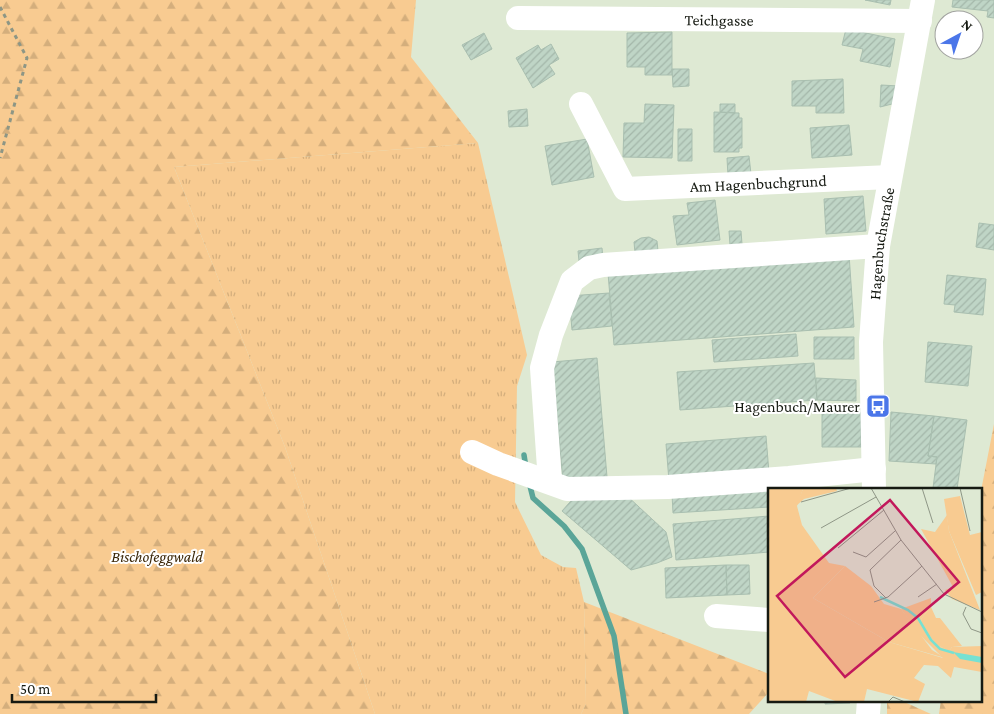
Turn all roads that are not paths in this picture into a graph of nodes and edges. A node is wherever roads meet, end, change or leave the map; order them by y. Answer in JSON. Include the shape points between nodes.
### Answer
{"nodes":[{"id":1,"x":922,"y":11,"type":"edge"},
{"id":2,"x":518,"y":18,"type":"dead end"},
{"id":3,"x":580,"y":104,"type":"dead end"},
{"id":4,"x":890,"y":176,"type":"junction"},
{"id":5,"x":878,"y":246,"type":"junction"},
{"id":6,"x":472,"y":452,"type":"dead end"},
{"id":7,"x":874,"y":479,"type":"edge"},
{"id":8,"x":550,"y":482,"type":"junction"},
{"id":9,"x":716,"y":616,"type":"dead end"},
{"id":10,"x":768,"y":620,"type":"edge"}],
"edges":[{"from":1,"to":2,"type":"street","name":"Teichgasse"},
{"from":1,"to":4,"type":"street","name":"Hagenbuchstraße"},
{"from":3,"to":4,"type":"street","name":"Am Hagenbuchgrund","via":[[625,189]]},
{"from":4,"to":5,"type":"street","name":"Hagenbuchstraße"},
{"from":5,"to":7,"type":"street","name":"Hagenbuchstraße","via":[[871,342]]},
{"from":5,"to":8,"type":"street","via":[[589,268],[572,281],[542,368]]},
{"from":6,"to":8,"type":"street"},
{"from":7,"to":8,"type":"street","via":[[567,489]]},
{"from":9,"to":10,"type":"street"}]}
